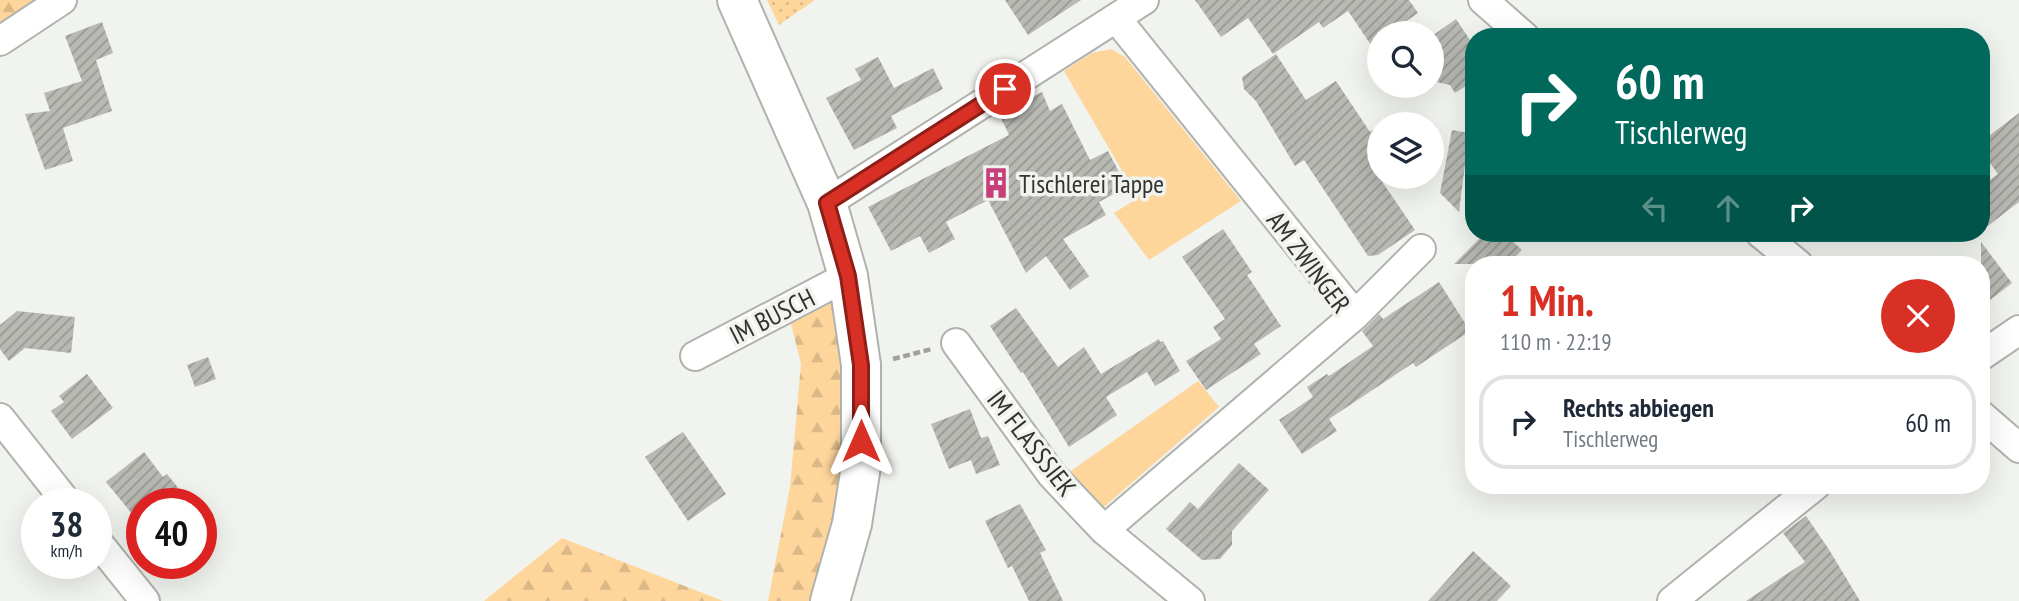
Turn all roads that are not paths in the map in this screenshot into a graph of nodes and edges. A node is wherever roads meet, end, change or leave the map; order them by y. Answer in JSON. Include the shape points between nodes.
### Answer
{"nodes":[{"id":1,"x":62,"y":0,"type":"edge"},
{"id":2,"x":737,"y":0,"type":"edge"},
{"id":3,"x":1144,"y":0,"type":"edge"},
{"id":4,"x":1483,"y":0,"type":"edge"},
{"id":5,"x":1116,"y":18,"type":"junction"},
{"id":6,"x":1515,"y":28,"type":"edge"},
{"id":7,"x":0,"y":41,"type":"edge"},
{"id":8,"x":827,"y":203,"type":"junction"},
{"id":9,"x":1771,"y":242,"type":"edge"},
{"id":10,"x":1422,"y":248,"type":"dead end"},
{"id":11,"x":1788,"y":256,"type":"edge"},
{"id":12,"x":848,"y":276,"type":"junction"},
{"id":13,"x":1355,"y":315,"type":"junction"},
{"id":14,"x":2019,"y":330,"type":"edge"},
{"id":15,"x":956,"y":343,"type":"road end"},
{"id":16,"x":1990,"y":350,"type":"edge"},
{"id":17,"x":695,"y":356,"type":"dead end"},
{"id":18,"x":0,"y":418,"type":"edge"},
{"id":19,"x":1990,"y":423,"type":"edge"},
{"id":20,"x":2019,"y":448,"type":"edge"},
{"id":21,"x":55,"y":488,"type":"edge"},
{"id":22,"x":1805,"y":494,"type":"edge"},
{"id":23,"x":1104,"y":530,"type":"junction"},
{"id":24,"x":112,"y":560,"type":"edge"},
{"id":25,"x":145,"y":601,"type":"edge"},
{"id":26,"x":830,"y":601,"type":"edge"},
{"id":27,"x":1190,"y":601,"type":"edge"},
{"id":28,"x":1672,"y":601,"type":"edge"}],
"edges":[{"from":1,"to":7,"type":"street"},
{"from":2,"to":8,"type":"street"},
{"from":3,"to":5,"type":"street"},
{"from":4,"to":6,"type":"street"},
{"from":5,"to":8,"type":"street"},
{"from":5,"to":13,"type":"street","name":"AM ZWINGER"},
{"from":8,"to":12,"type":"street"},
{"from":9,"to":11,"type":"street"},
{"from":10,"to":13,"type":"street"},
{"from":12,"to":17,"type":"street","name":"IM BUSCH"},
{"from":12,"to":26,"type":"street","via":[[861,365],[861,466],[852,524]]},
{"from":13,"to":23,"type":"street","name":"AM ZWINGER"},
{"from":14,"to":16,"type":"street"},
{"from":15,"to":23,"type":"street","name":"IM FLASSSIEK","via":[[1052,475]]},
{"from":18,"to":21,"type":"street"},
{"from":19,"to":20,"type":"street"},
{"from":22,"to":28,"type":"street"},
{"from":23,"to":27,"type":"street","name":"IM FLASSSIEK"},
{"from":24,"to":25,"type":"street"}]}
